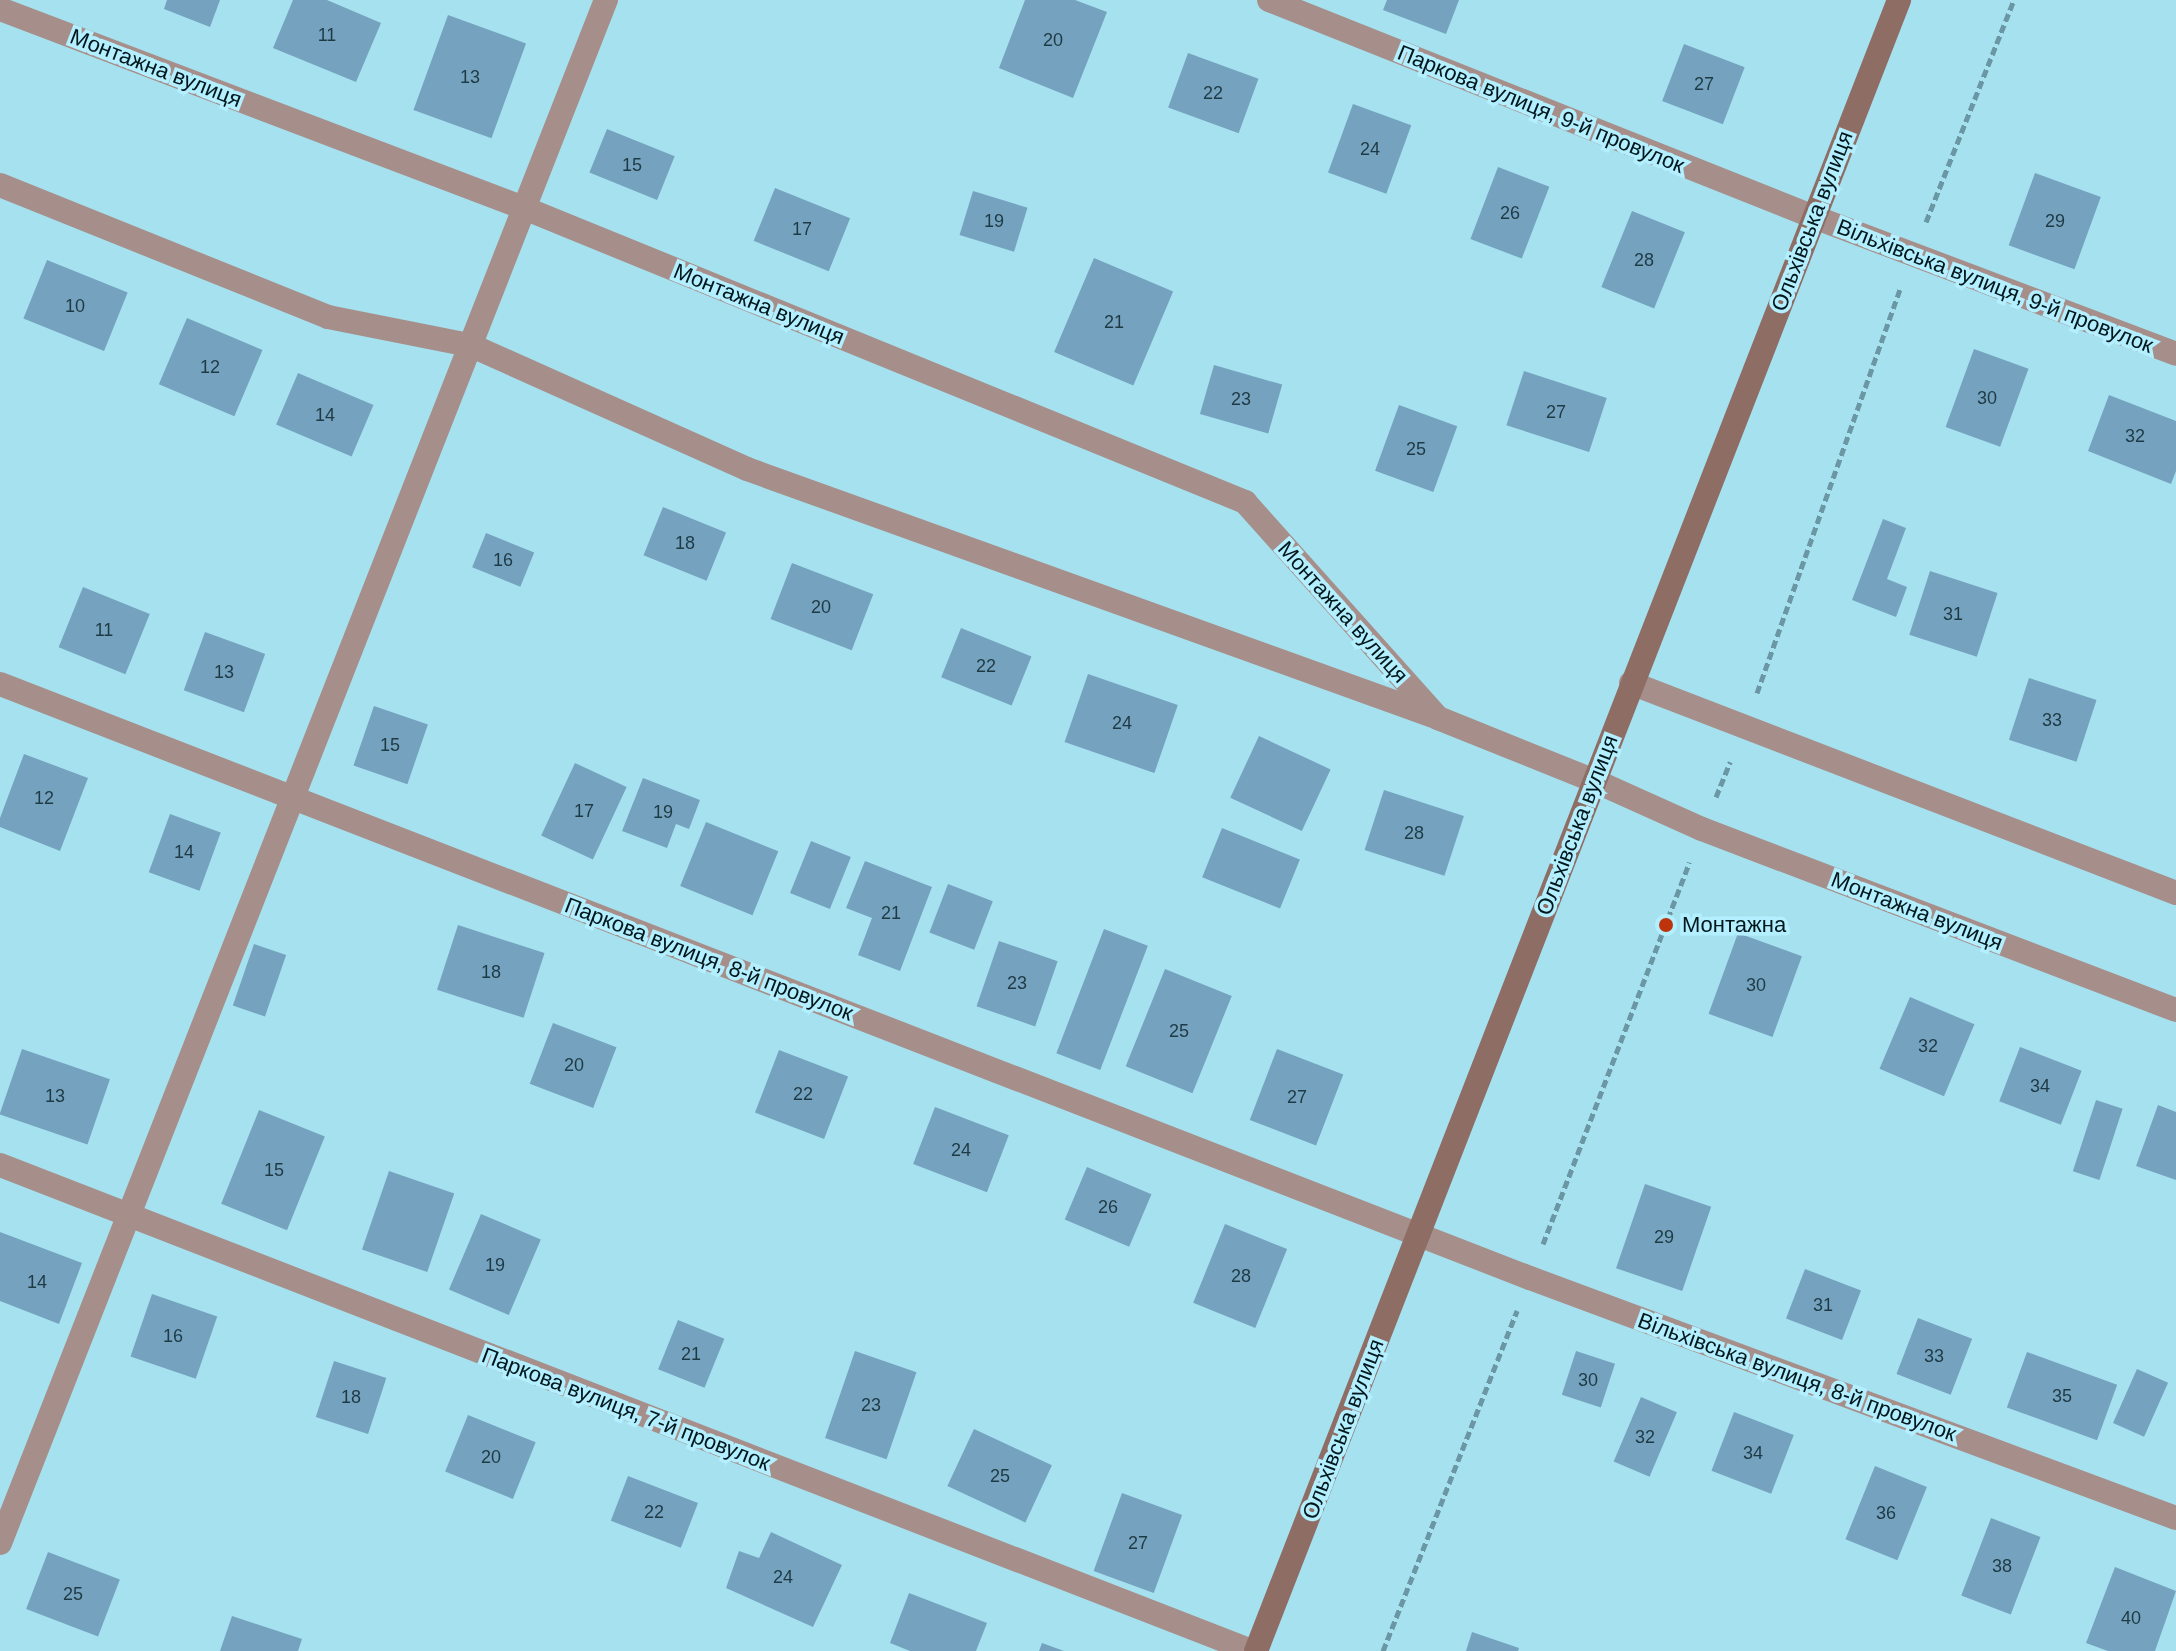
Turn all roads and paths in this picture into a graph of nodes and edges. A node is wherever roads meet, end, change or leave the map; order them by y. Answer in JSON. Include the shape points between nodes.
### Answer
{"nodes":[{"id":1,"x":606,"y":0,"type":"edge"},
{"id":2,"x":1269,"y":0,"type":"edge"},
{"id":3,"x":1899,"y":0,"type":"edge"},
{"id":4,"x":0,"y":9,"type":"edge"},
{"id":5,"x":0,"y":185,"type":"edge"},
{"id":6,"x":524,"y":208,"type":"junction"},
{"id":7,"x":1814,"y":217,"type":"junction"},
{"id":8,"x":470,"y":345,"type":"junction"},
{"id":9,"x":2176,"y":354,"type":"edge"},
{"id":10,"x":1631,"y":683,"type":"junction"},
{"id":11,"x":0,"y":684,"type":"edge"},
{"id":12,"x":1438,"y":718,"type":"junction"},
{"id":13,"x":1595,"y":781,"type":"junction"},
{"id":14,"x":293,"y":798,"type":"junction"},
{"id":15,"x":2176,"y":893,"type":"edge"},
{"id":16,"x":2176,"y":1010,"type":"edge"},
{"id":17,"x":0,"y":1165,"type":"edge"},
{"id":18,"x":128,"y":1217,"type":"junction"},
{"id":19,"x":1419,"y":1233,"type":"junction"},
{"id":20,"x":2176,"y":1518,"type":"edge"},
{"id":21,"x":0,"y":1543,"type":"edge"},
{"id":22,"x":1254,"y":1651,"type":"edge"}],
"edges":[{"from":1,"to":6,"type":"street"},
{"from":2,"to":7,"type":"street","name":"Паркова вулиця, 9-й провулок"},
{"from":3,"to":7,"type":"street","name":"Ольхівська вулиця"},
{"from":4,"to":6,"type":"street","name":"Монтажна вулиця"},
{"from":5,"to":8,"type":"street","name":"Монтажна вулиця","via":[[328,317]]},
{"from":6,"to":8,"type":"street"},
{"from":6,"to":12,"type":"street","name":"Монтажна вулиця","via":[[1245,502]]},
{"from":7,"to":9,"type":"street","name":"Вільхівська вулиця, 9-й провулок"},
{"from":7,"to":10,"type":"street","name":"Ольхівська вулиця"},
{"from":8,"to":12,"type":"street","name":"Монтажна вулиця","via":[[747,469]]},
{"from":8,"to":14,"type":"street"},
{"from":10,"to":13,"type":"street","name":"Ольхівська вулиця"},
{"from":10,"to":15,"type":"street"},
{"from":11,"to":14,"type":"street","name":"Паркова вулиця, 8-й провулок"},
{"from":12,"to":13,"type":"street","name":"Монтажна вулиця"},
{"from":13,"to":16,"type":"street","name":"Монтажна вулиця","via":[[1702,829]]},
{"from":13,"to":19,"type":"street","name":"Ольхівська вулиця"},
{"from":14,"to":18,"type":"street"},
{"from":14,"to":19,"type":"street","name":"Паркова вулиця, 8-й провулок"},
{"from":17,"to":18,"type":"street","name":"Паркова вулиця, 7-й провулок"},
{"from":18,"to":21,"type":"street"},
{"from":18,"to":22,"type":"street","name":"Паркова вулиця, 7-й провулок"},
{"from":19,"to":20,"type":"street","name":"Вільхівська вулиця, 8-й провулок"},
{"from":19,"to":22,"type":"street","name":"Ольхівська вулиця"}]}
